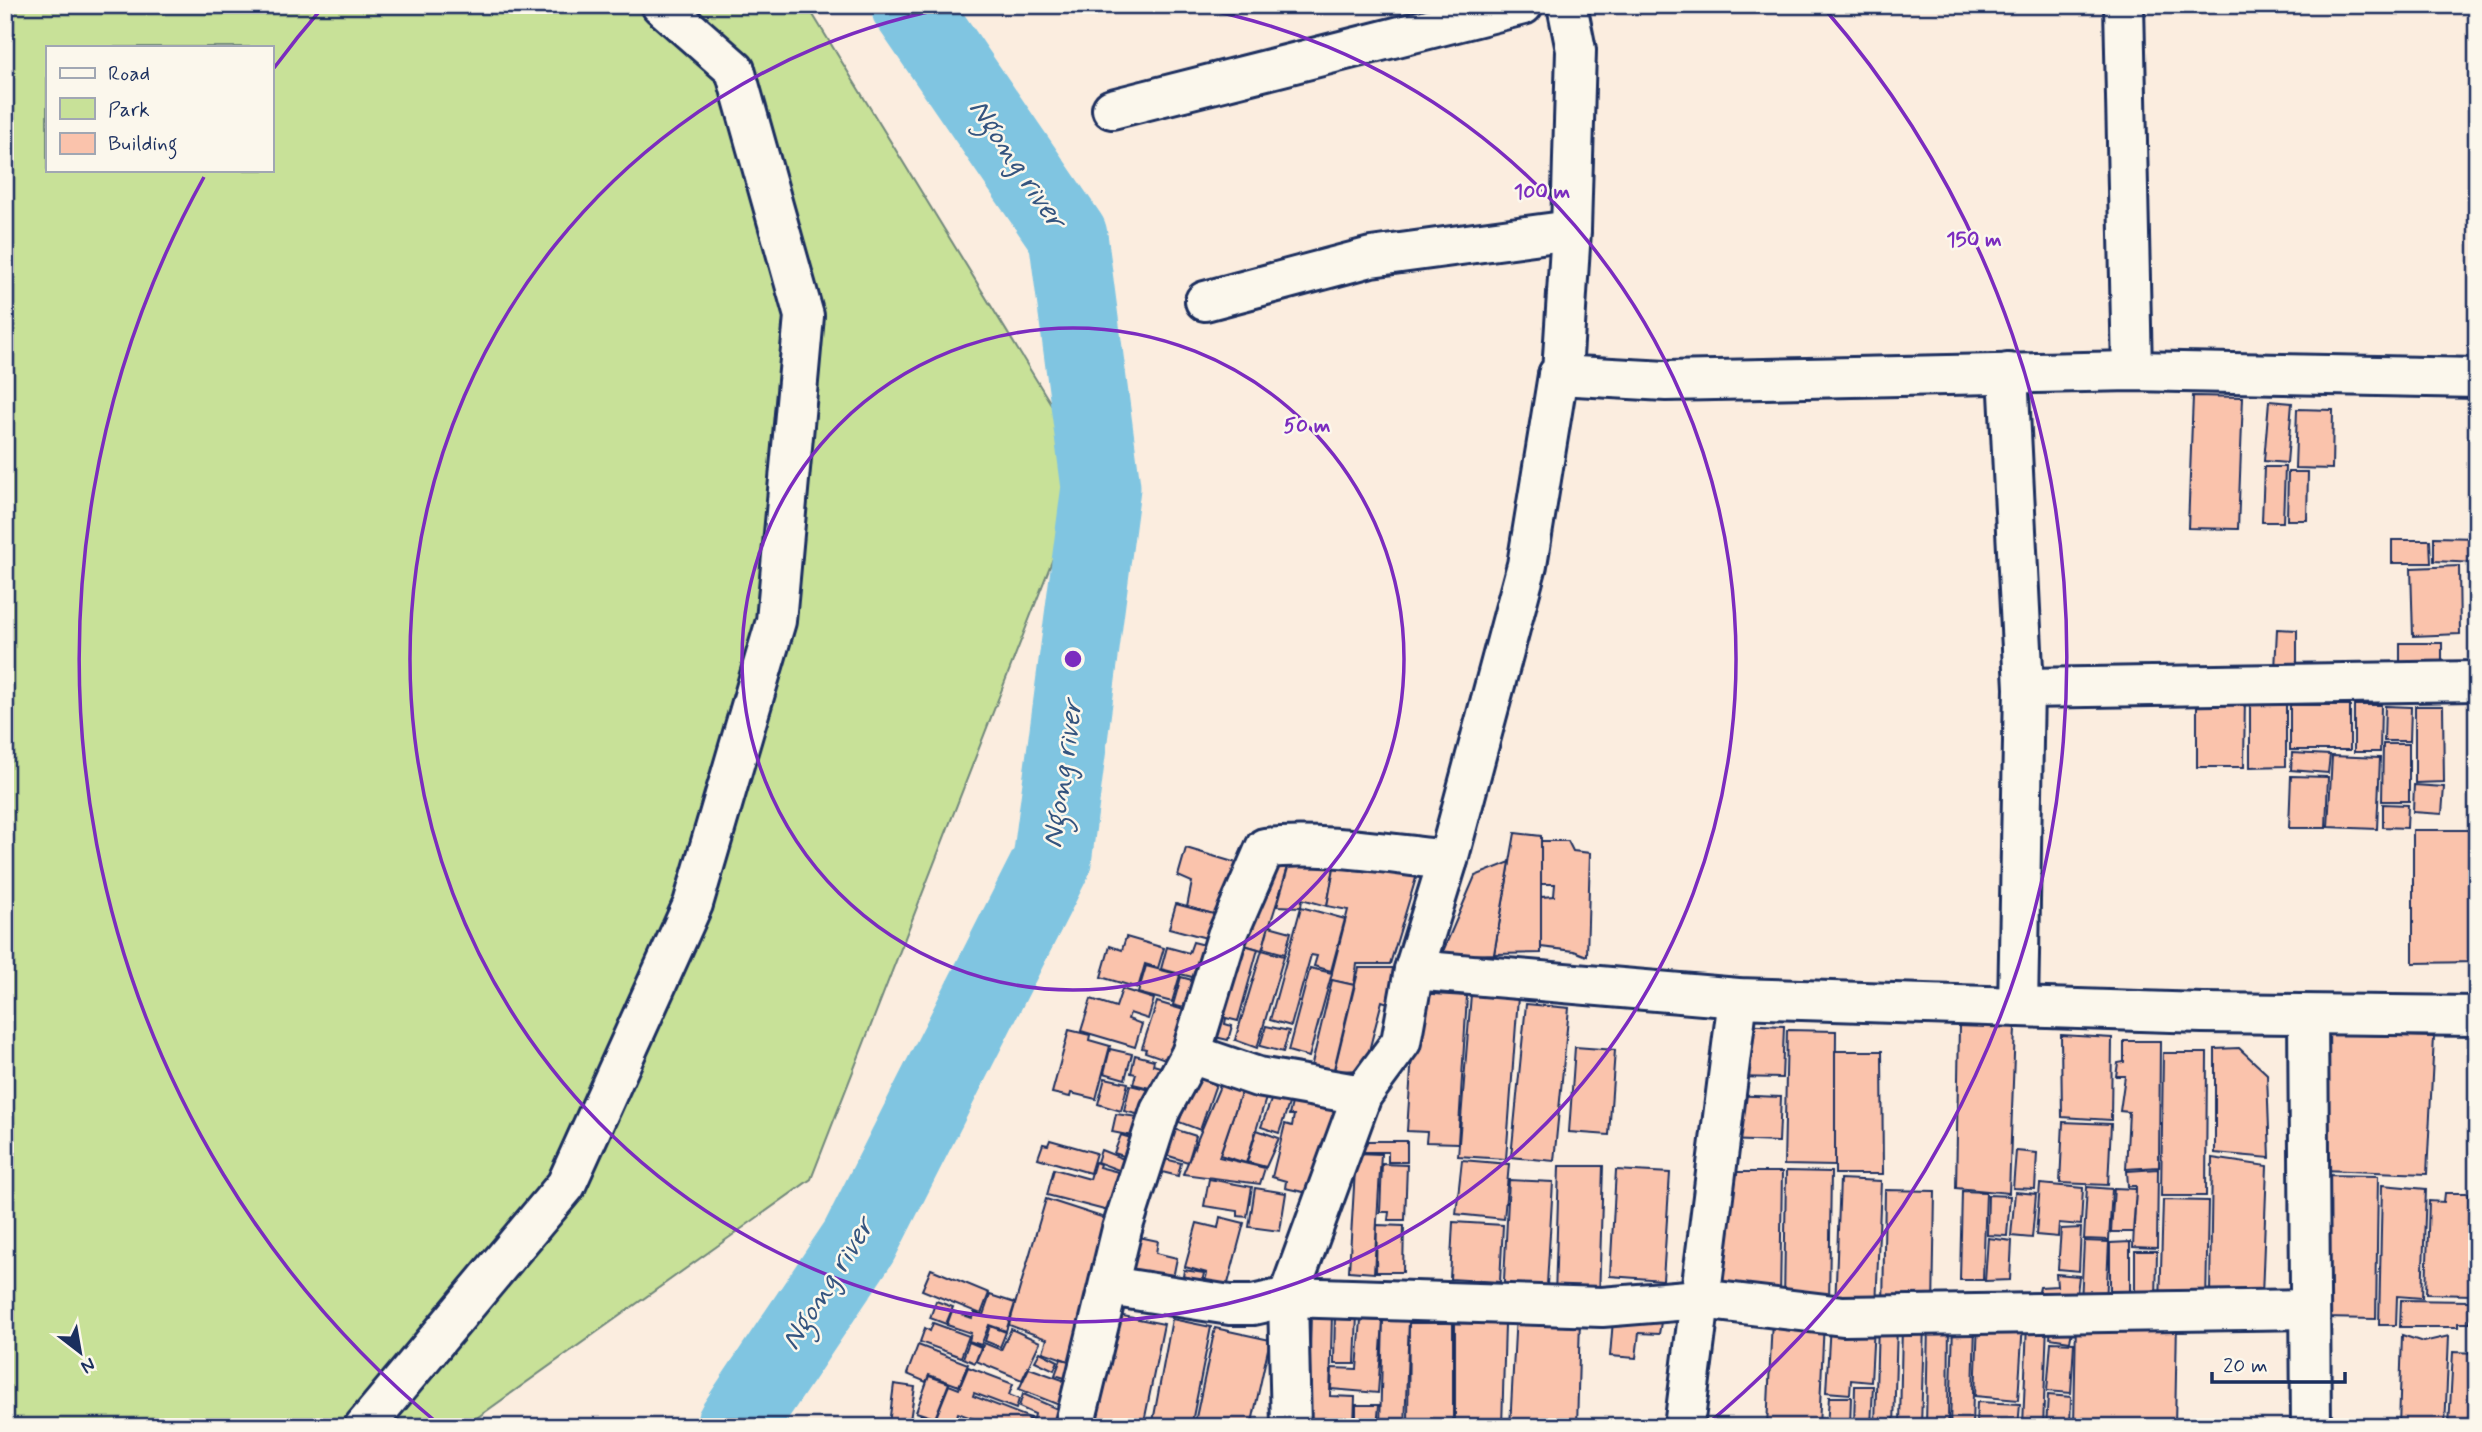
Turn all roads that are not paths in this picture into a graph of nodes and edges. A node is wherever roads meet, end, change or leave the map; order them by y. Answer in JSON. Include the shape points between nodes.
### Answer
{"nodes":[{"id":1,"x":661,"y":5,"type":"edge"},
{"id":2,"x":1523,"y":5,"type":"edge"},
{"id":3,"x":1567,"y":5,"type":"edge"},
{"id":4,"x":2124,"y":5,"type":"edge"},
{"id":5,"x":1112,"y":109,"type":"dead end"},
{"id":6,"x":1571,"y":230,"type":"junction"},
{"id":7,"x":1205,"y":300,"type":"dead end"},
{"id":8,"x":2132,"y":371,"type":"junction"},
{"id":9,"x":2008,"y":373,"type":"junction"},
{"id":10,"x":1558,"y":375,"type":"junction"},
{"id":11,"x":2477,"y":378,"type":"edge"},
{"id":12,"x":2477,"y":681,"type":"edge"},
{"id":13,"x":2024,"y":688,"type":"junction"},
{"id":14,"x":1448,"y":860,"type":"junction"},
{"id":15,"x":1414,"y":970,"type":"junction"},
{"id":16,"x":1738,"y":998,"type":"junction"},
{"id":17,"x":2018,"y":1007,"type":"junction"},
{"id":18,"x":2308,"y":1015,"type":"junction"},
{"id":19,"x":2477,"y":1016,"type":"edge"},
{"id":20,"x":1191,"y":1054,"type":"junction"},
{"id":21,"x":1362,"y":1095,"type":"junction"},
{"id":22,"x":1109,"y":1286,"type":"junction"},
{"id":23,"x":1287,"y":1297,"type":"junction"},
{"id":24,"x":1700,"y":1299,"type":"junction"},
{"id":25,"x":2310,"y":1309,"type":"junction"},
{"id":26,"x":363,"y":1427,"type":"edge"},
{"id":27,"x":1074,"y":1427,"type":"edge"},
{"id":28,"x":1292,"y":1427,"type":"edge"},
{"id":29,"x":1685,"y":1427,"type":"edge"},
{"id":30,"x":2311,"y":1427,"type":"edge"}],
"edges":[{"from":1,"to":26,"type":"street","via":[[735,70],[804,316],[776,621],[693,904],[566,1185]]},
{"from":2,"to":5,"type":"street"},
{"from":3,"to":6,"type":"street","via":[[1576,50]]},
{"from":4,"to":8,"type":"street"},
{"from":6,"to":7,"type":"street","via":[[1371,257]]},
{"from":6,"to":10,"type":"street","via":[[1562,373]]},
{"from":8,"to":9,"type":"street"},
{"from":8,"to":11,"type":"street"},
{"from":9,"to":10,"type":"street","via":[[1666,381]]},
{"from":9,"to":13,"type":"street"},
{"from":10,"to":14,"type":"street","via":[[1527,565]]},
{"from":12,"to":13,"type":"street"},
{"from":13,"to":17,"type":"street"},
{"from":14,"to":15,"type":"street"},
{"from":14,"to":20,"type":"street","via":[[1347,849],[1265,848],[1227,936]]},
{"from":15,"to":16,"type":"street"},
{"from":15,"to":21,"type":"street","via":[[1401,1042]]},
{"from":16,"to":17,"type":"street"},
{"from":16,"to":24,"type":"street"},
{"from":17,"to":18,"type":"street"},
{"from":18,"to":19,"type":"street"},
{"from":18,"to":25,"type":"street"},
{"from":20,"to":21,"type":"street","via":[[1258,1077]]},
{"from":20,"to":22,"type":"street","via":[[1160,1111]]},
{"from":21,"to":23,"type":"street"},
{"from":22,"to":23,"type":"street","via":[[1230,1305]]},
{"from":22,"to":27,"type":"street"},
{"from":23,"to":24,"type":"street","via":[[1602,1307]]},
{"from":23,"to":28,"type":"street"},
{"from":24,"to":25,"type":"street","via":[[1843,1316]]},
{"from":24,"to":29,"type":"street"},
{"from":25,"to":30,"type":"street"}]}
